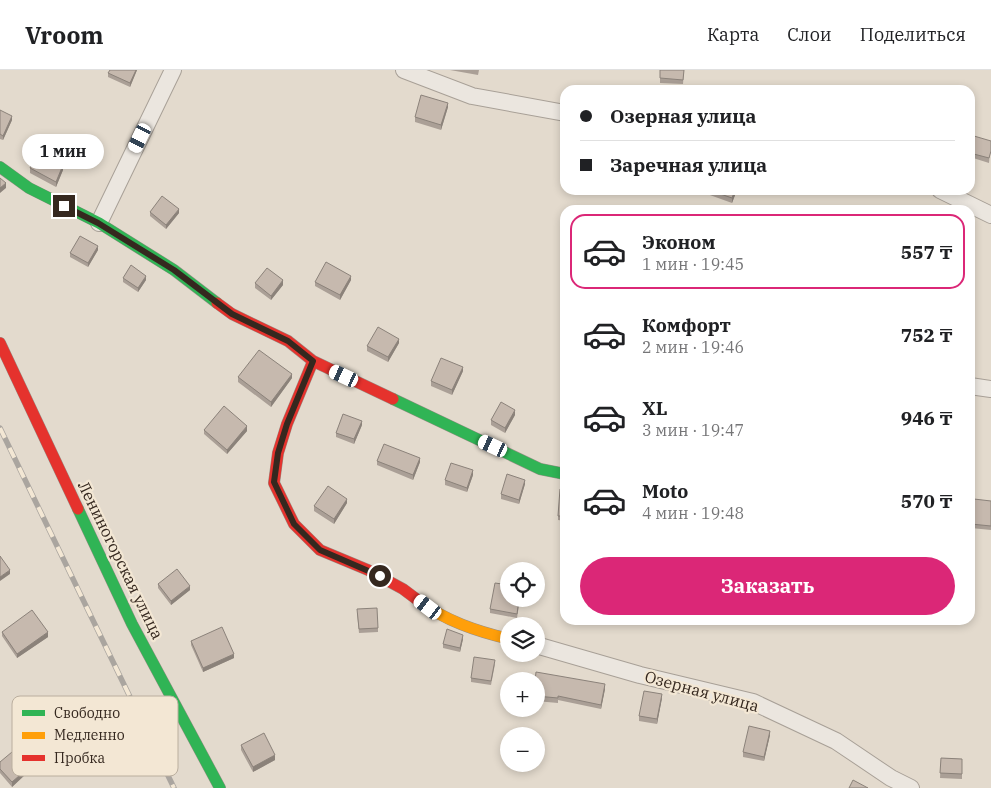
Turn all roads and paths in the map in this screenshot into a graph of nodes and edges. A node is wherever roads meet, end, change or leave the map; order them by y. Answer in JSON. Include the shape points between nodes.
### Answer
{"nodes":[{"id":1,"x":173,"y":70,"type":"edge"},
{"id":2,"x":404,"y":70,"type":"edge"},
{"id":3,"x":560,"y":112,"type":"edge"},
{"id":4,"x":0,"y":167,"type":"edge"},
{"id":5,"x":950,"y":195,"type":"edge"},
{"id":6,"x":971,"y":205,"type":"edge"},
{"id":7,"x":975,"y":207,"type":"edge"},
{"id":8,"x":991,"y":215,"type":"edge"},
{"id":9,"x":98,"y":223,"type":"junction"},
{"id":10,"x":0,"y":343,"type":"edge"},
{"id":11,"x":313,"y":361,"type":"junction"},
{"id":12,"x":975,"y":386,"type":"edge"},
{"id":13,"x":991,"y":388,"type":"edge"},
{"id":14,"x":560,"y":473,"type":"edge"},
{"id":15,"x":500,"y":637,"type":"edge"},
{"id":16,"x":545,"y":648,"type":"edge"},
{"id":17,"x":171,"y":696,"type":"edge"},
{"id":18,"x":178,"y":710,"type":"edge"},
{"id":19,"x":220,"y":788,"type":"edge"},
{"id":20,"x":912,"y":788,"type":"edge"}],
"edges":[{"from":1,"to":9,"type":"street"},
{"from":2,"to":3,"type":"street","via":[[472,96]]},
{"from":4,"to":9,"type":"street","via":[[29,188]]},
{"from":5,"to":6,"type":"street"},
{"from":7,"to":8,"type":"street"},
{"from":9,"to":11,"type":"street","via":[[174,270],[232,314],[288,341]]},
{"from":10,"to":17,"type":"street","name":"Лениногорская улица","via":[[132,624]]},
{"from":11,"to":14,"type":"street","via":[[540,469]]},
{"from":11,"to":15,"type":"street","via":[[287,424],[274,482],[294,524],[320,550],[404,589],[440,616]]},
{"from":12,"to":13,"type":"street"},
{"from":16,"to":20,"type":"street","name":"Озерная улица","via":[[753,702],[836,741],[891,778]]},
{"from":18,"to":19,"type":"street","name":"Лениногорская улица"}]}
